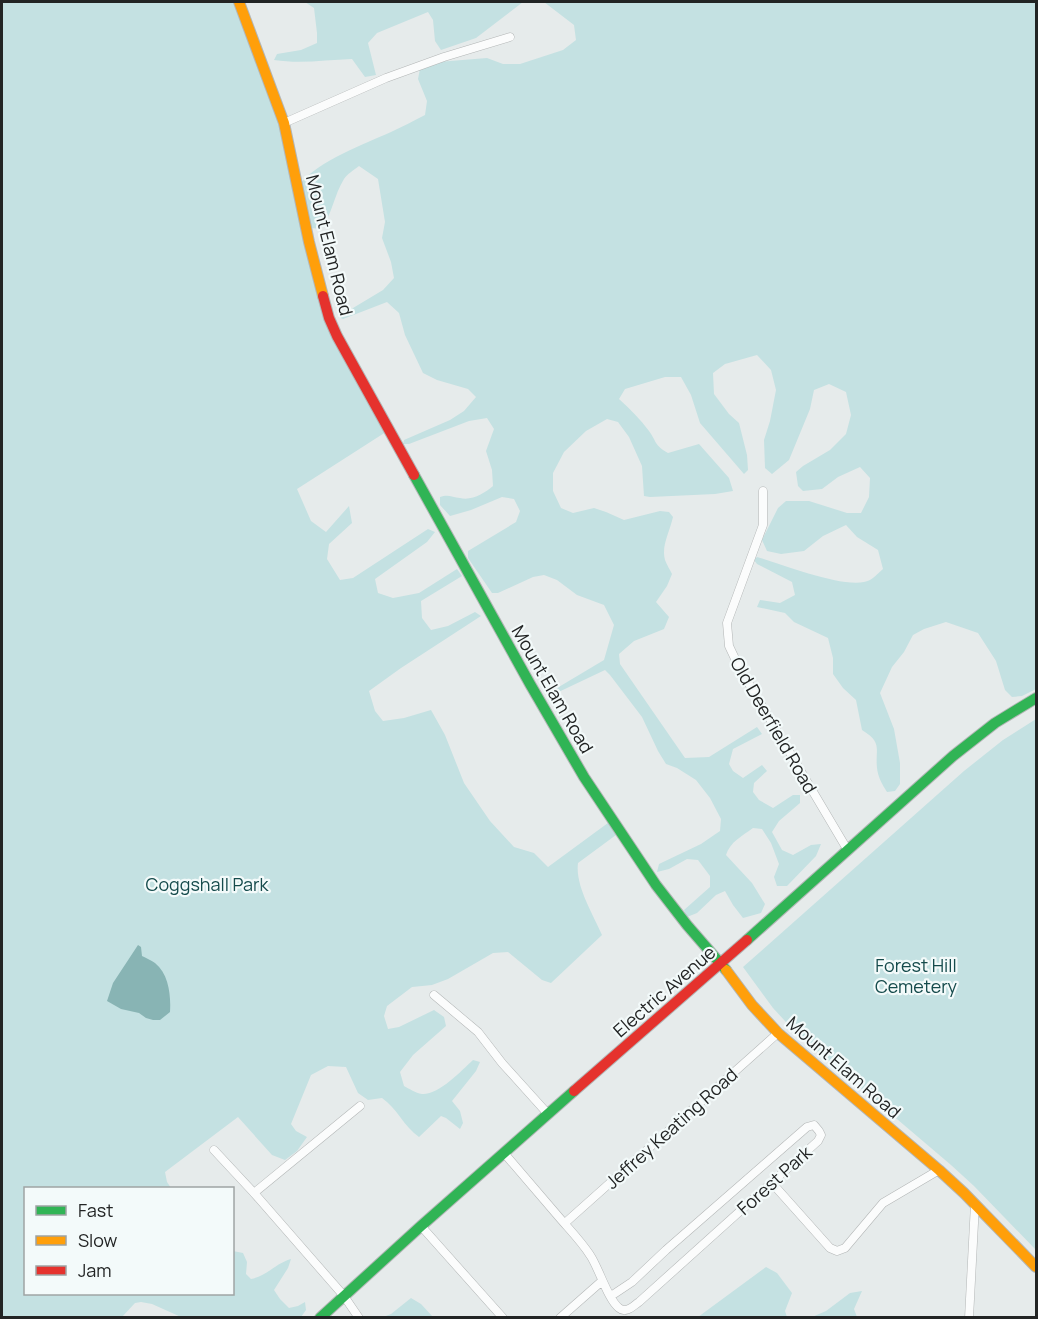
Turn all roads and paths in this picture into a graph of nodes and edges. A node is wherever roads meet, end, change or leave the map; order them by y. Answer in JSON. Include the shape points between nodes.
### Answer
{"nodes":[{"id":1,"x":239,"y":2,"type":"edge"},
{"id":2,"x":510,"y":37,"type":"dead end"},
{"id":3,"x":284,"y":123,"type":"junction"},
{"id":4,"x":763,"y":491,"type":"dead end"},
{"id":5,"x":1036,"y":698,"type":"edge"},
{"id":6,"x":848,"y":849,"type":"junction"},
{"id":7,"x":722,"y":963,"type":"junction"},
{"id":8,"x":434,"y":995,"type":"dead end"},
{"id":9,"x":778,"y":1033,"type":"junction"},
{"id":10,"x":360,"y":1106,"type":"dead end"},
{"id":11,"x":548,"y":1114,"type":"junction"},
{"id":12,"x":214,"y":1150,"type":"dead end"},
{"id":13,"x":504,"y":1153,"type":"junction"},
{"id":14,"x":939,"y":1170,"type":"junction"},
{"id":15,"x":771,"y":1183,"type":"junction"},
{"id":16,"x":254,"y":1193,"type":"junction"},
{"id":17,"x":975,"y":1204,"type":"junction"},
{"id":18,"x":565,"y":1223,"type":"junction"},
{"id":19,"x":421,"y":1226,"type":"junction"},
{"id":20,"x":1036,"y":1267,"type":"edge"},
{"id":21,"x":602,"y":1281,"type":"junction"},
{"id":22,"x":344,"y":1296,"type":"junction"},
{"id":23,"x":611,"y":1296,"type":"junction"},
{"id":24,"x":320,"y":1317,"type":"edge"},
{"id":25,"x":359,"y":1317,"type":"edge"},
{"id":26,"x":503,"y":1317,"type":"edge"},
{"id":27,"x":560,"y":1317,"type":"edge"},
{"id":28,"x":969,"y":1317,"type":"edge"}],
"edges":[{"from":1,"to":3,"type":"main road","name":"Mount Elam Road"},
{"from":2,"to":3,"type":"street","via":[[386,78]]},
{"from":3,"to":7,"type":"main road","name":"Mount Elam Road","via":[[309,242],[337,336],[584,777],[656,885]]},
{"from":4,"to":6,"type":"street","name":"Old Deerfield Road","via":[[763,525],[727,620],[728,642],[739,668]]},
{"from":5,"to":6,"type":"main road","name":"Electric Avenue","via":[[973,740]]},
{"from":6,"to":7,"type":"main road","name":"Electric Avenue"},
{"from":7,"to":9,"type":"main road","name":"Mount Elam Road"},
{"from":7,"to":11,"type":"main road","name":"Electric Avenue"},
{"from":8,"to":11,"type":"street","via":[[478,1032]]},
{"from":9,"to":14,"type":"main road","name":"Mount Elam Road"},
{"from":9,"to":18,"type":"street","name":"Jeffrey Keating Road"},
{"from":10,"to":16,"type":"street"},
{"from":11,"to":13,"type":"main road","name":"Electric Avenue"},
{"from":12,"to":16,"type":"street"},
{"from":13,"to":18,"type":"street"},
{"from":13,"to":19,"type":"main road","name":"Electric Avenue"},
{"from":14,"to":15,"type":"street","via":[[884,1203],[845,1248],[837,1251]]},
{"from":14,"to":17,"type":"main road","name":"Mount Elam Road"},
{"from":15,"to":23,"type":"street","name":"Forest Park","via":[[630,1309],[616,1306]]},
{"from":15,"to":23,"type":"street","name":"Forest Park","via":[[820,1139],[816,1127],[807,1126],[632,1282]]},
{"from":16,"to":22,"type":"street"},
{"from":17,"to":20,"type":"main road","name":"Mount Elam Road"},
{"from":17,"to":28,"type":"street"},
{"from":18,"to":21,"type":"street","via":[[590,1255]]},
{"from":19,"to":22,"type":"main road","name":"Electric Avenue"},
{"from":19,"to":26,"type":"street"},
{"from":21,"to":23,"type":"street"},
{"from":21,"to":27,"type":"street"},
{"from":22,"to":24,"type":"main road","name":"Electric Avenue"},
{"from":22,"to":25,"type":"street"}]}
